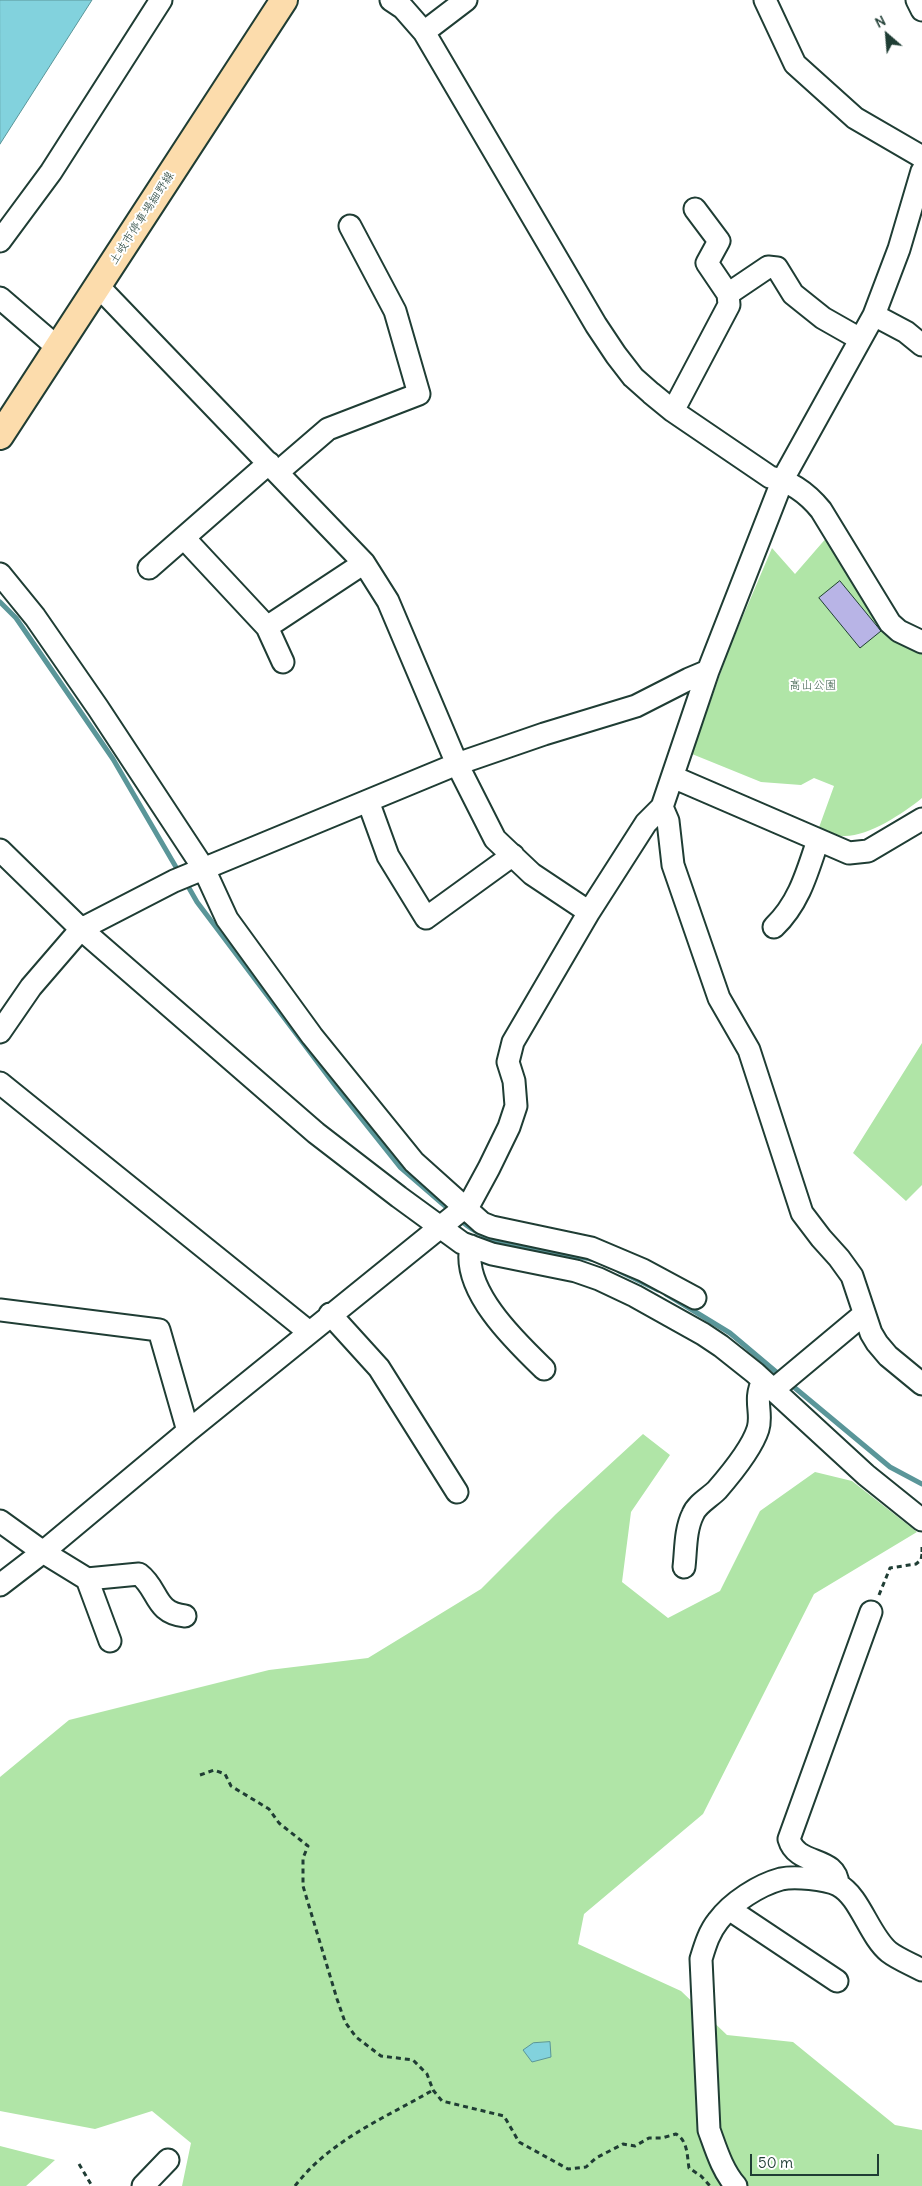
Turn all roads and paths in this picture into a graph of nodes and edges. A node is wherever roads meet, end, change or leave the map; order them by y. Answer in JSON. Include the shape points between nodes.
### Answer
{"nodes":[{"id":1,"x":161,"y":0,"type":"edge"},
{"id":2,"x":284,"y":0,"type":"edge"},
{"id":3,"x":391,"y":0,"type":"edge"},
{"id":4,"x":466,"y":0,"type":"edge"},
{"id":5,"x":765,"y":0,"type":"edge"},
{"id":6,"x":917,"y":0,"type":"edge"},
{"id":7,"x":922,"y":10,"type":"edge"},
{"id":8,"x":424,"y":32,"type":"junction"},
{"id":9,"x":922,"y":156,"type":"edge"},
{"id":10,"x":921,"y":178,"type":"edge"},
{"id":11,"x":695,"y":208,"type":"dead end"},
{"id":12,"x":350,"y":226,"type":"dead end"},
{"id":13,"x":0,"y":241,"type":"edge"},
{"id":14,"x":98,"y":286,"type":"junction"},
{"id":15,"x":728,"y":294,"type":"junction"},
{"id":16,"x":0,"y":298,"type":"edge"},
{"id":17,"x":874,"y":315,"type":"junction"},
{"id":18,"x":860,"y":340,"type":"junction"},
{"id":19,"x":922,"y":345,"type":"edge"},
{"id":20,"x":58,"y":347,"type":"junction"},
{"id":21,"x":673,"y":411,"type":"junction"},
{"id":22,"x":0,"y":436,"type":"edge"},
{"id":23,"x":273,"y":468,"type":"junction"},
{"id":24,"x":783,"y":479,"type":"junction"},
{"id":25,"x":184,"y":538,"type":"junction"},
{"id":26,"x":364,"y":563,"type":"junction"},
{"id":27,"x":149,"y":568,"type":"dead end"},
{"id":28,"x":0,"y":574,"type":"edge"},
{"id":29,"x":267,"y":627,"type":"junction"},
{"id":30,"x":922,"y":642,"type":"edge"},
{"id":31,"x":282,"y":662,"type":"dead end"},
{"id":32,"x":708,"y":671,"type":"junction"},
{"id":33,"x":457,"y":764,"type":"junction"},
{"id":34,"x":674,"y":777,"type":"junction"},
{"id":35,"x":368,"y":801,"type":"junction"},
{"id":36,"x":662,"y":807,"type":"junction"},
{"id":37,"x":922,"y":819,"type":"edge"},
{"id":38,"x":818,"y":840,"type":"junction"},
{"id":39,"x":0,"y":850,"type":"edge"},
{"id":40,"x":513,"y":855,"type":"junction"},
{"id":41,"x":199,"y":870,"type":"junction"},
{"id":42,"x":589,"y":912,"type":"junction"},
{"id":43,"x":774,"y":927,"type":"dead end"},
{"id":44,"x":81,"y":929,"type":"junction"},
{"id":45,"x":0,"y":1032,"type":"edge"},
{"id":46,"x":0,"y":1083,"type":"edge"},
{"id":47,"x":454,"y":1216,"type":"junction"},
{"id":48,"x":471,"y":1246,"type":"junction"},
{"id":49,"x":591,"y":1248,"type":"junction"},
{"id":50,"x":576,"y":1271,"type":"junction"},
{"id":51,"x":695,"y":1298,"type":"dead end"},
{"id":52,"x":0,"y":1310,"type":"edge"},
{"id":53,"x":330,"y":1314,"type":"junction"},
{"id":54,"x":864,"y":1314,"type":"junction"},
{"id":55,"x":309,"y":1332,"type":"junction"},
{"id":56,"x":544,"y":1369,"type":"dead end"},
{"id":57,"x":777,"y":1382,"type":"junction"},
{"id":58,"x":922,"y":1384,"type":"edge"},
{"id":59,"x":188,"y":1431,"type":"junction"},
{"id":60,"x":457,"y":1492,"type":"dead end"},
{"id":61,"x":922,"y":1520,"type":"edge"},
{"id":62,"x":0,"y":1521,"type":"edge"},
{"id":63,"x":922,"y":1547,"type":"edge"},
{"id":64,"x":43,"y":1552,"type":"junction"},
{"id":65,"x":922,"y":1554,"type":"edge"},
{"id":66,"x":684,"y":1567,"type":"dead end"},
{"id":67,"x":87,"y":1580,"type":"junction"},
{"id":68,"x":0,"y":1585,"type":"edge"},
{"id":69,"x":871,"y":1612,"type":"joint"},
{"id":70,"x":186,"y":1616,"type":"dead end"},
{"id":71,"x":110,"y":1641,"type":"dead end"},
{"id":72,"x":200,"y":1775,"type":"dead end"},
{"id":73,"x":838,"y":1886,"type":"junction"},
{"id":74,"x":729,"y":1909,"type":"junction"},
{"id":75,"x":922,"y":1970,"type":"edge"},
{"id":76,"x":837,"y":1981,"type":"dead end"},
{"id":77,"x":432,"y":2090,"type":"junction"},
{"id":78,"x":168,"y":2160,"type":"dead end"},
{"id":79,"x":79,"y":2164,"type":"dead end"},
{"id":80,"x":92,"y":2186,"type":"edge"},
{"id":81,"x":143,"y":2186,"type":"edge"},
{"id":82,"x":295,"y":2186,"type":"edge"},
{"id":83,"x":710,"y":2186,"type":"edge"},
{"id":84,"x":736,"y":2186,"type":"edge"}],
"edges":[{"from":1,"to":13,"type":"street","via":[[50,172]]},
{"from":2,"to":14,"type":"main road","name":"土岐市停車場細野線"},
{"from":3,"to":8,"type":"street","via":[[403,8]]},
{"from":4,"to":8,"type":"street"},
{"from":5,"to":9,"type":"street","via":[[795,64],[855,118]]},
{"from":6,"to":7,"type":"street"},
{"from":8,"to":21,"type":"street","via":[[596,325],[634,377]]},
{"from":10,"to":17,"type":"street"},
{"from":11,"to":15,"type":"street","via":[[719,242],[707,263]]},
{"from":12,"to":23,"type":"street","via":[[395,311],[419,394],[328,429]]},
{"from":14,"to":20,"type":"main road","name":"土岐市停車場細野線"},
{"from":14,"to":23,"type":"street"},
{"from":15,"to":18,"type":"street","via":[[768,267],[777,268],[793,294],[823,318]]},
{"from":15,"to":21,"type":"street","via":[[729,305]]},
{"from":16,"to":20,"type":"street"},
{"from":17,"to":18,"type":"street"},
{"from":17,"to":19,"type":"street","via":[[906,332]]},
{"from":18,"to":24,"type":"street"},
{"from":20,"to":22,"type":"main road","name":"土岐市停車場細野線"},
{"from":21,"to":24,"type":"street","via":[[770,477]]},
{"from":23,"to":25,"type":"street"},
{"from":23,"to":26,"type":"street"},
{"from":24,"to":30,"type":"street","via":[[811,498],[821,510],[890,623]]},
{"from":24,"to":32,"type":"street"},
{"from":25,"to":27,"type":"street"},
{"from":25,"to":29,"type":"street"},
{"from":26,"to":29,"type":"street"},
{"from":26,"to":33,"type":"street","via":[[388,601]]},
{"from":28,"to":41,"type":"street","via":[[35,617],[98,708]]},
{"from":29,"to":31,"type":"street"},
{"from":32,"to":33,"type":"street","via":[[636,706]]},
{"from":32,"to":34,"type":"street"},
{"from":33,"to":35,"type":"street"},
{"from":33,"to":40,"type":"street","via":[[496,839]]},
{"from":34,"to":36,"type":"street"},
{"from":34,"to":38,"type":"street"},
{"from":35,"to":40,"type":"street","via":[[388,856],[426,918]]},
{"from":35,"to":41,"type":"street"},
{"from":36,"to":42,"type":"street","via":[[646,823]]},
{"from":36,"to":54,"type":"street","via":[[668,822],[673,865],[718,998],[749,1050],[802,1213],[852,1276]]},
{"from":37,"to":38,"type":"street","via":[[868,851],[849,853]]},
{"from":38,"to":43,"type":"street","via":[[799,893],[789,911]]},
{"from":39,"to":44,"type":"street"},
{"from":40,"to":42,"type":"street","via":[[532,874]]},
{"from":41,"to":44,"type":"street"},
{"from":41,"to":47,"type":"street","via":[[227,919],[312,1036]]},
{"from":42,"to":47,"type":"street","via":[[514,1042],[508,1062],[514,1081],[516,1106],[509,1128],[470,1203]]},
{"from":44,"to":45,"type":"street","via":[[31,986]]},
{"from":44,"to":47,"type":"street","via":[[316,1133]]},
{"from":46,"to":55,"type":"street"},
{"from":47,"to":48,"type":"street","via":[[462,1242]]},
{"from":47,"to":49,"type":"street"},
{"from":47,"to":53,"type":"street"},
{"from":48,"to":50,"type":"street","via":[[492,1254]]},
{"from":48,"to":56,"type":"street","via":[[471,1268],[480,1293],[499,1322]]},
{"from":49,"to":50,"type":"street"},
{"from":49,"to":51,"type":"street","via":[[643,1270]]},
{"from":50,"to":57,"type":"street","via":[[635,1296],[686,1324]]},
{"from":52,"to":59,"type":"street","via":[[159,1330]]},
{"from":53,"to":55,"type":"street"},
{"from":53,"to":60,"type":"street","via":[[379,1368]]},
{"from":54,"to":57,"type":"street"},
{"from":54,"to":58,"type":"street","via":[[877,1342],[888,1356]]},
{"from":55,"to":59,"type":"street"},
{"from":57,"to":61,"type":"street","via":[[866,1475]]},
{"from":57,"to":66,"type":"street","via":[[758,1390],[758,1428],[749,1447],[717,1490],[692,1515]]},
{"from":59,"to":64,"type":"street"},
{"from":62,"to":64,"type":"street"},
{"from":63,"to":65,"type":"path"},
{"from":64,"to":67,"type":"street"},
{"from":64,"to":68,"type":"street"},
{"from":65,"to":69,"type":"path","via":[[916,1564],[890,1568]]},
{"from":67,"to":70,"type":"street","via":[[138,1574],[147,1580],[162,1607]]},
{"from":67,"to":71,"type":"street"},
{"from":69,"to":73,"type":"street","via":[[789,1838],[797,1853],[831,1868],[838,1877]]},
{"from":72,"to":77,"type":"path","via":[[214,1770],[225,1774],[231,1786],[269,1809],[279,1823],[308,1846],[303,1858],[303,1886],[345,2022],[356,2038],[381,2056],[413,2060],[421,2066]]},
{"from":73,"to":74,"type":"street","via":[[808,1878],[782,1879],[756,1890]]},
{"from":73,"to":75,"type":"street","via":[[851,1897],[888,1951]]},
{"from":74,"to":76,"type":"street"},
{"from":74,"to":84,"type":"street","via":[[710,1933],[700,1959],[709,2130],[717,2154]]},
{"from":77,"to":82,"type":"path","via":[[355,2132],[331,2150]]},
{"from":77,"to":83,"type":"path","via":[[442,2101],[504,2116],[519,2142],[568,2169],[586,2167],[623,2144],[635,2146],[649,2138],[676,2134],[685,2144],[690,2168]]},
{"from":78,"to":81,"type":"street"},
{"from":79,"to":80,"type":"path"}]}
